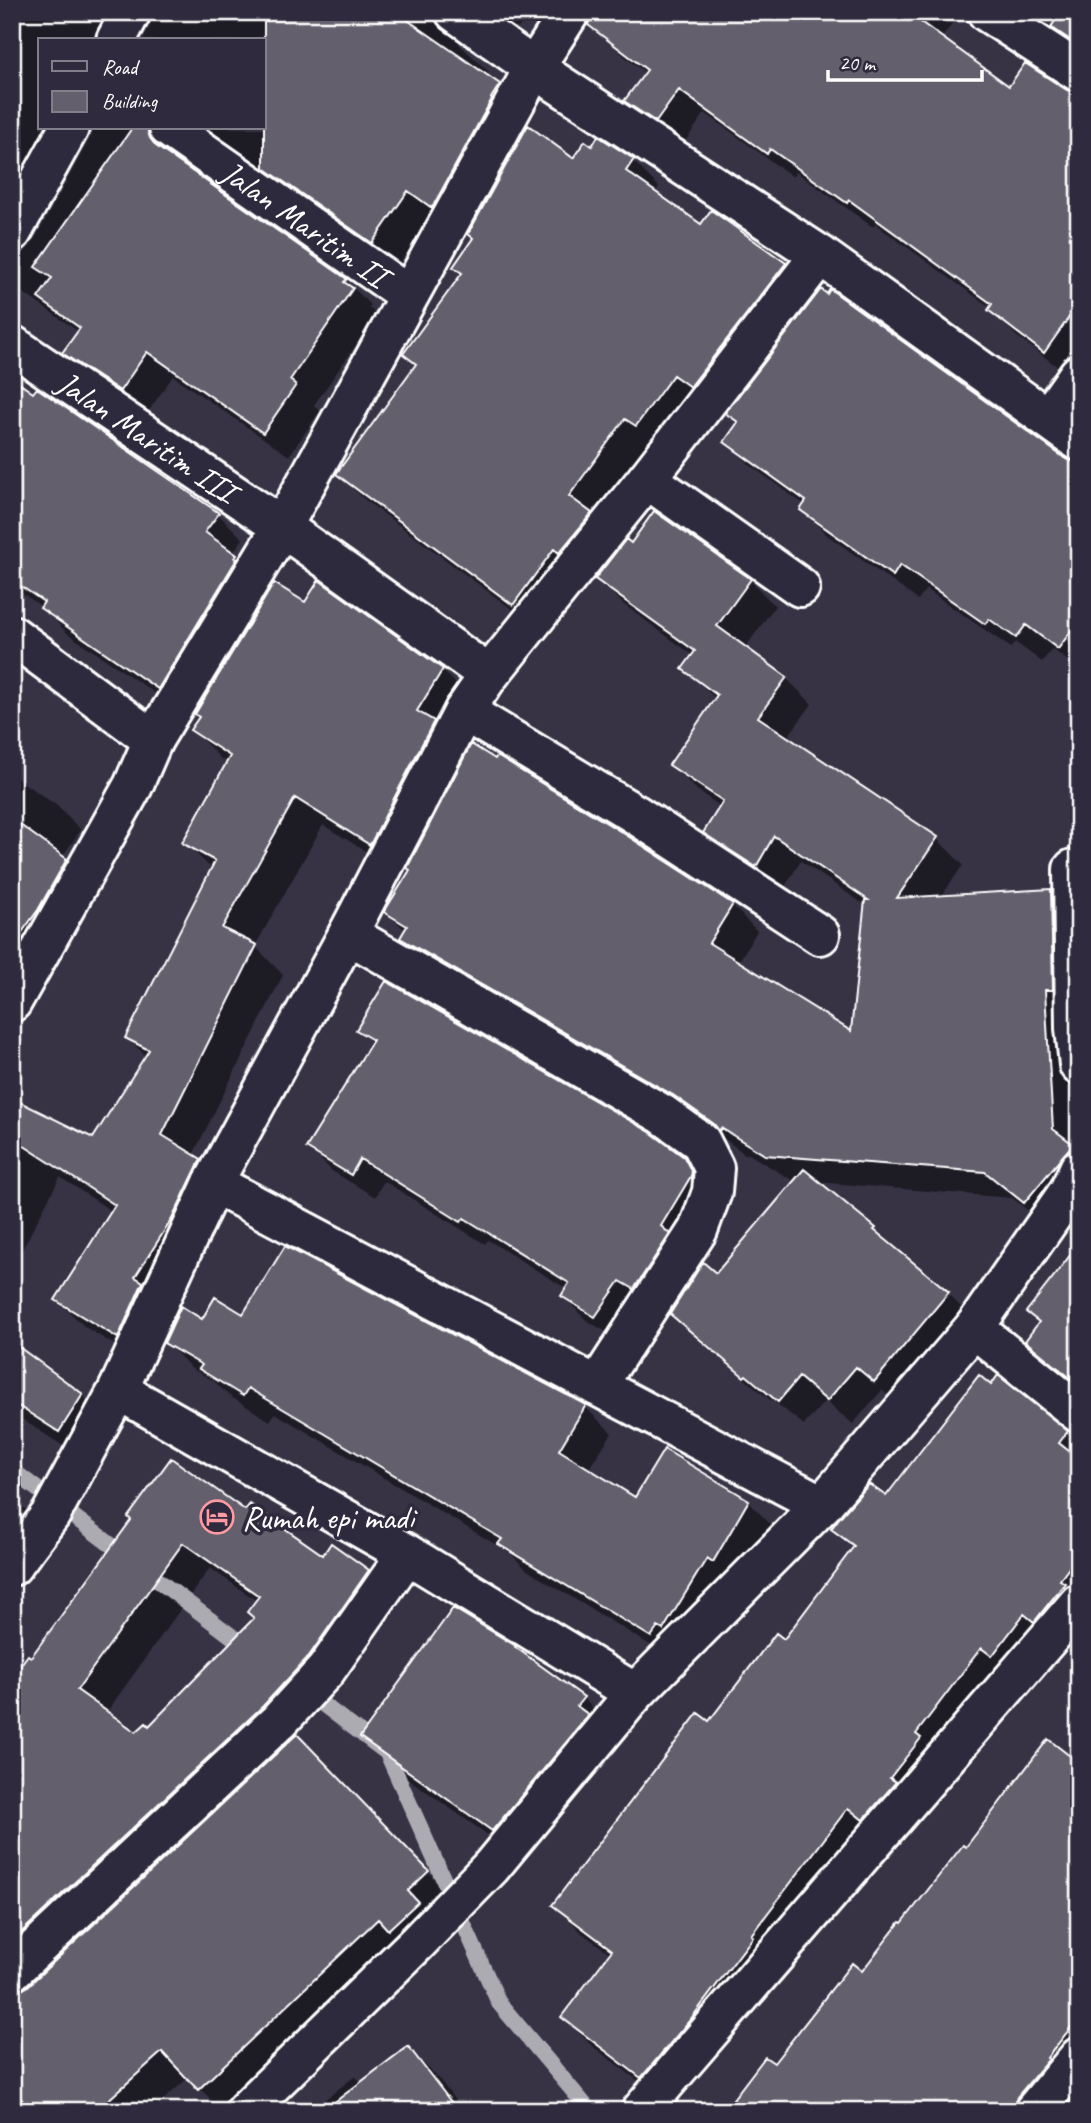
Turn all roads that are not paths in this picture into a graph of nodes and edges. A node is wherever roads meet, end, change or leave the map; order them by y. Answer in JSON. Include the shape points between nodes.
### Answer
{"nodes":[{"id":1,"x":131,"y":12,"type":"edge"},
{"id":2,"x":455,"y":12,"type":"edge"},
{"id":3,"x":570,"y":12,"type":"edge"},
{"id":4,"x":987,"y":12,"type":"edge"},
{"id":5,"x":117,"y":38,"type":"edge"},
{"id":6,"x":534,"y":68,"type":"junction"},
{"id":7,"x":1079,"y":72,"type":"edge"},
{"id":8,"x":68,"y":130,"type":"edge"},
{"id":9,"x":172,"y":130,"type":"edge"},
{"id":10,"x":12,"y":232,"type":"edge"},
{"id":11,"x":820,"y":255,"type":"junction"},
{"id":12,"x":408,"y":295,"type":"junction"},
{"id":13,"x":12,"y":345,"type":"edge"},
{"id":14,"x":1079,"y":374,"type":"edge"},
{"id":15,"x":1048,"y":418,"type":"junction"},
{"id":16,"x":1079,"y":441,"type":"edge"},
{"id":17,"x":647,"y":479,"type":"junction"},
{"id":18,"x":282,"y":527,"type":"junction"},
{"id":19,"x":800,"y":587,"type":"dead end"},
{"id":20,"x":12,"y":635,"type":"edge"},
{"id":21,"x":489,"y":675,"type":"junction"},
{"id":22,"x":464,"y":711,"type":"junction"},
{"id":23,"x":153,"y":740,"type":"junction"},
{"id":24,"x":1073,"y":869,"type":"dead end"},
{"id":25,"x":348,"y":934,"type":"junction"},
{"id":26,"x":820,"y":935,"type":"dead end"},
{"id":27,"x":12,"y":1002,"type":"edge"},
{"id":28,"x":1079,"y":1065,"type":"edge"},
{"id":29,"x":1079,"y":1169,"type":"edge"},
{"id":30,"x":213,"y":1183,"type":"junction"},
{"id":31,"x":974,"y":1328,"type":"junction"},
{"id":32,"x":597,"y":1386,"type":"junction"},
{"id":33,"x":118,"y":1390,"type":"junction"},
{"id":34,"x":1079,"y":1413,"type":"edge"},
{"id":35,"x":822,"y":1505,"type":"junction"},
{"id":36,"x":407,"y":1554,"type":"junction"},
{"id":37,"x":12,"y":1566,"type":"edge"},
{"id":38,"x":1079,"y":1603,"type":"edge"},
{"id":39,"x":635,"y":1693,"type":"junction"},
{"id":40,"x":12,"y":1971,"type":"edge"},
{"id":41,"x":1079,"y":2057,"type":"edge"},
{"id":42,"x":245,"y":2111,"type":"edge"},
{"id":43,"x":641,"y":2111,"type":"edge"},
{"id":44,"x":1034,"y":2111,"type":"edge"}],
"edges":[{"from":1,"to":5,"type":"street"},
{"from":2,"to":6,"type":"street"},
{"from":3,"to":6,"type":"street"},
{"from":4,"to":7,"type":"street"},
{"from":6,"to":11,"type":"street"},
{"from":6,"to":12,"type":"street"},
{"from":8,"to":10,"type":"street"},
{"from":9,"to":12,"type":"street","name":"Jalan Maritim II"},
{"from":11,"to":15,"type":"street"},
{"from":11,"to":17,"type":"street"},
{"from":12,"to":18,"type":"street"},
{"from":13,"to":18,"type":"street","name":"Jalan Maritim III"},
{"from":14,"to":15,"type":"street"},
{"from":15,"to":16,"type":"street"},
{"from":17,"to":19,"type":"street"},
{"from":17,"to":21,"type":"street"},
{"from":18,"to":21,"type":"street","name":"Jalan Maritim III"},
{"from":18,"to":23,"type":"street"},
{"from":20,"to":23,"type":"street"},
{"from":21,"to":22,"type":"street"},
{"from":22,"to":25,"type":"street"},
{"from":22,"to":26,"type":"street","via":[[635,814]]},
{"from":23,"to":27,"type":"street","via":[[133,786]]},
{"from":24,"to":28,"type":"street"},
{"from":25,"to":30,"type":"street"},
{"from":25,"to":32,"type":"street","via":[[662,1114],[701,1142],[714,1168],[712,1192],[698,1230]]},
{"from":29,"to":31,"type":"street","via":[[1069,1191]]},
{"from":30,"to":32,"type":"street"},
{"from":30,"to":33,"type":"street"},
{"from":31,"to":34,"type":"street"},
{"from":31,"to":35,"type":"street"},
{"from":32,"to":35,"type":"street"},
{"from":33,"to":36,"type":"street"},
{"from":33,"to":37,"type":"street","via":[[51,1514]]},
{"from":35,"to":39,"type":"street"},
{"from":36,"to":39,"type":"street"},
{"from":36,"to":40,"type":"street","via":[[326,1670],[279,1721]]},
{"from":38,"to":43,"type":"street"},
{"from":39,"to":42,"type":"street","via":[[491,1867]]},
{"from":41,"to":44,"type":"street"}]}
